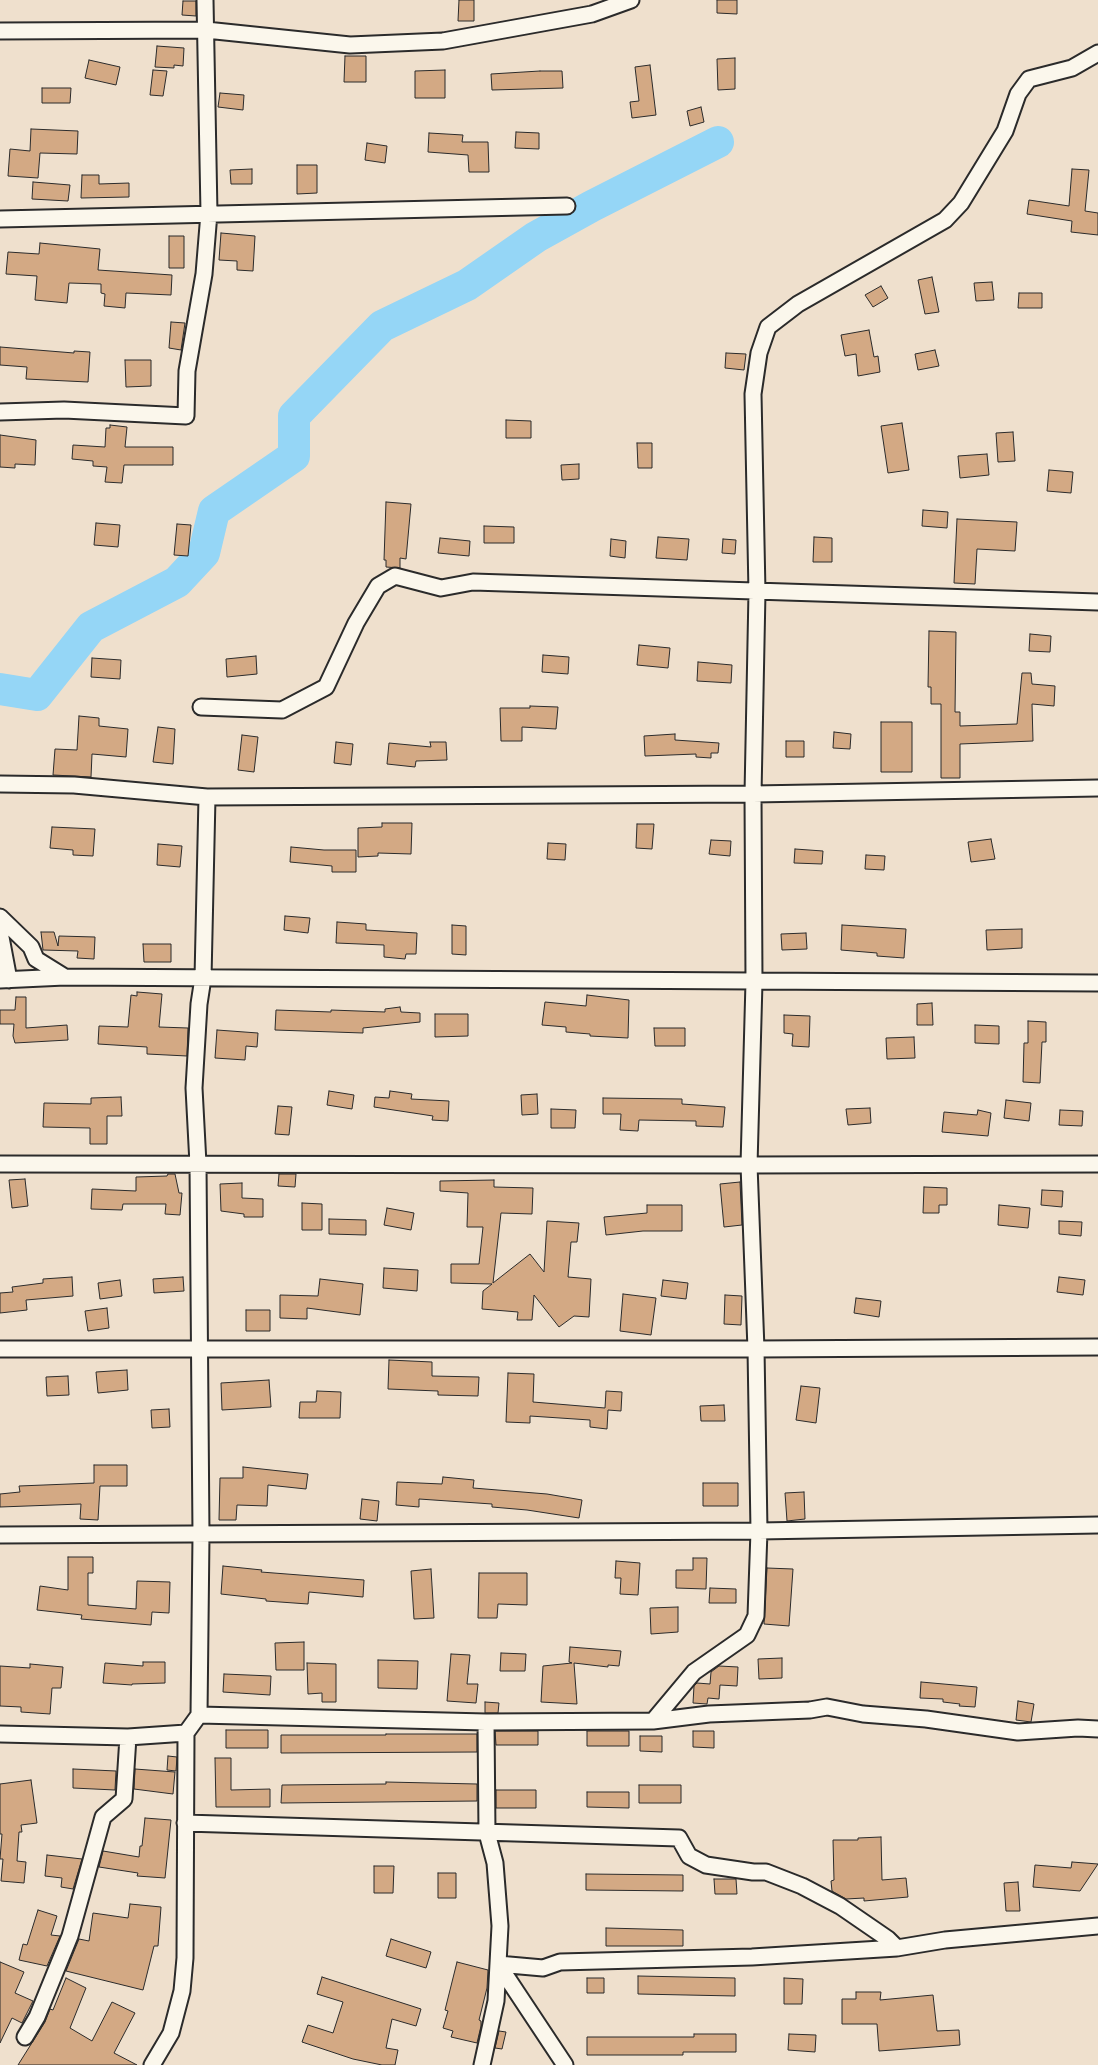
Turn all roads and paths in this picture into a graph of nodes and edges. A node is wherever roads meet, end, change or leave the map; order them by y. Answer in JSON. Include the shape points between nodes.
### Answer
{"nodes":[{"id":1,"x":205,"y":0,"type":"edge"},
{"id":2,"x":631,"y":0,"type":"edge"},
{"id":3,"x":206,"y":30,"type":"junction"},
{"id":4,"x":0,"y":31,"type":"edge"},
{"id":5,"x":1098,"y":53,"type":"edge"},
{"id":6,"x":567,"y":206,"type":"dead end"},
{"id":7,"x":209,"y":214,"type":"junction"},
{"id":8,"x":0,"y":219,"type":"edge"},
{"id":9,"x":0,"y":412,"type":"edge"},
{"id":10,"x":757,"y":592,"type":"junction"},
{"id":11,"x":1098,"y":602,"type":"edge"},
{"id":12,"x":201,"y":707,"type":"dead end"},
{"id":13,"x":0,"y":784,"type":"edge"},
{"id":14,"x":1098,"y":788,"type":"edge"},
{"id":15,"x":753,"y":794,"type":"junction"},
{"id":16,"x":206,"y":797,"type":"junction"},
{"id":17,"x":0,"y":917,"type":"edge"},
{"id":18,"x":0,"y":932,"type":"edge"},
{"id":19,"x":65,"y":977,"type":"junction"},
{"id":20,"x":203,"y":978,"type":"junction"},
{"id":21,"x":4,"y":980,"type":"edge"},
{"id":22,"x":754,"y":982,"type":"junction"},
{"id":23,"x":1098,"y":983,"type":"edge"},
{"id":24,"x":0,"y":1164,"type":"edge"},
{"id":25,"x":198,"y":1164,"type":"junction"},
{"id":26,"x":1098,"y":1164,"type":"edge"},
{"id":27,"x":749,"y":1166,"type":"junction"},
{"id":28,"x":1098,"y":1347,"type":"edge"},
{"id":29,"x":0,"y":1349,"type":"edge"},
{"id":30,"x":200,"y":1349,"type":"junction"},
{"id":31,"x":756,"y":1349,"type":"junction"},
{"id":32,"x":1098,"y":1526,"type":"edge"},
{"id":33,"x":759,"y":1531,"type":"junction"},
{"id":34,"x":0,"y":1535,"type":"edge"},
{"id":35,"x":201,"y":1535,"type":"junction"},
{"id":36,"x":199,"y":1715,"type":"junction"},
{"id":37,"x":653,"y":1721,"type":"junction"},
{"id":38,"x":486,"y":1722,"type":"junction"},
{"id":39,"x":1098,"y":1729,"type":"edge"},
{"id":40,"x":186,"y":1733,"type":"junction"},
{"id":41,"x":0,"y":1734,"type":"edge"},
{"id":42,"x":128,"y":1736,"type":"junction"},
{"id":43,"x":186,"y":1823,"type":"junction"},
{"id":44,"x":487,"y":1833,"type":"junction"},
{"id":45,"x":1098,"y":1926,"type":"edge"},
{"id":46,"x":898,"y":1948,"type":"junction"},
{"id":47,"x":498,"y":1964,"type":"junction"},
{"id":48,"x":25,"y":2037,"type":"dead end"},
{"id":49,"x":152,"y":2065,"type":"edge"},
{"id":50,"x":482,"y":2065,"type":"edge"},
{"id":51,"x":565,"y":2065,"type":"edge"}],
"edges":[{"from":1,"to":3,"type":"street"},
{"from":2,"to":3,"type":"street","via":[[592,14],[443,41],[350,45]]},
{"from":3,"to":4,"type":"street"},
{"from":3,"to":7,"type":"street"},
{"from":5,"to":10,"type":"street","via":[[1072,68],[1029,79],[1018,94],[1005,131],[976,181],[946,220],[798,304],[768,327],[759,353],[753,394]]},
{"from":6,"to":7,"type":"street"},
{"from":7,"to":8,"type":"street"},
{"from":7,"to":9,"type":"street","via":[[204,274],[187,371],[186,416],[64,410]]},
{"from":10,"to":11,"type":"street"},
{"from":10,"to":12,"type":"street","via":[[473,582],[441,588],[395,576],[378,586],[326,687],[282,710]]},
{"from":10,"to":15,"type":"street"},
{"from":13,"to":16,"type":"street","via":[[74,785]]},
{"from":14,"to":15,"type":"street"},
{"from":15,"to":16,"type":"street"},
{"from":15,"to":22,"type":"street"},
{"from":16,"to":20,"type":"street"},
{"from":17,"to":19,"type":"street","via":[[31,947],[36,959]]},
{"from":18,"to":21,"type":"street"},
{"from":19,"to":20,"type":"street"},
{"from":19,"to":21,"type":"street"},
{"from":20,"to":22,"type":"street"},
{"from":20,"to":25,"type":"street","via":[[194,1088]]},
{"from":22,"to":23,"type":"street"},
{"from":22,"to":27,"type":"street"},
{"from":24,"to":25,"type":"street"},
{"from":25,"to":27,"type":"street"},
{"from":25,"to":30,"type":"street"},
{"from":26,"to":27,"type":"street"},
{"from":27,"to":31,"type":"street"},
{"from":28,"to":31,"type":"street"},
{"from":29,"to":30,"type":"street"},
{"from":30,"to":31,"type":"street"},
{"from":30,"to":35,"type":"street"},
{"from":31,"to":33,"type":"street"},
{"from":32,"to":33,"type":"street"},
{"from":33,"to":35,"type":"street"},
{"from":33,"to":37,"type":"street","via":[[756,1616],[747,1635],[694,1672]]},
{"from":34,"to":35,"type":"street"},
{"from":35,"to":36,"type":"street"},
{"from":36,"to":38,"type":"street"},
{"from":36,"to":40,"type":"street"},
{"from":37,"to":38,"type":"street"},
{"from":37,"to":39,"type":"street","via":[[827,1707],[1018,1732]]},
{"from":38,"to":44,"type":"street"},
{"from":40,"to":42,"type":"street"},
{"from":40,"to":43,"type":"street"},
{"from":41,"to":42,"type":"street"},
{"from":42,"to":48,"type":"street","via":[[124,1799],[103,1817],[70,1936],[37,2018]]},
{"from":43,"to":44,"type":"street"},
{"from":43,"to":49,"type":"street","via":[[182,1991],[171,2033]]},
{"from":44,"to":46,"type":"street","via":[[679,1838],[689,1856],[706,1864],[766,1872],[802,1886],[840,1906]]},
{"from":44,"to":47,"type":"street","via":[[495,1863],[500,1926]]},
{"from":45,"to":46,"type":"street","via":[[945,1940]]},
{"from":46,"to":47,"type":"street","via":[[752,1958],[560,1962],[543,1968]]},
{"from":47,"to":50,"type":"street","via":[[496,2001]]},
{"from":47,"to":51,"type":"street"}]}
